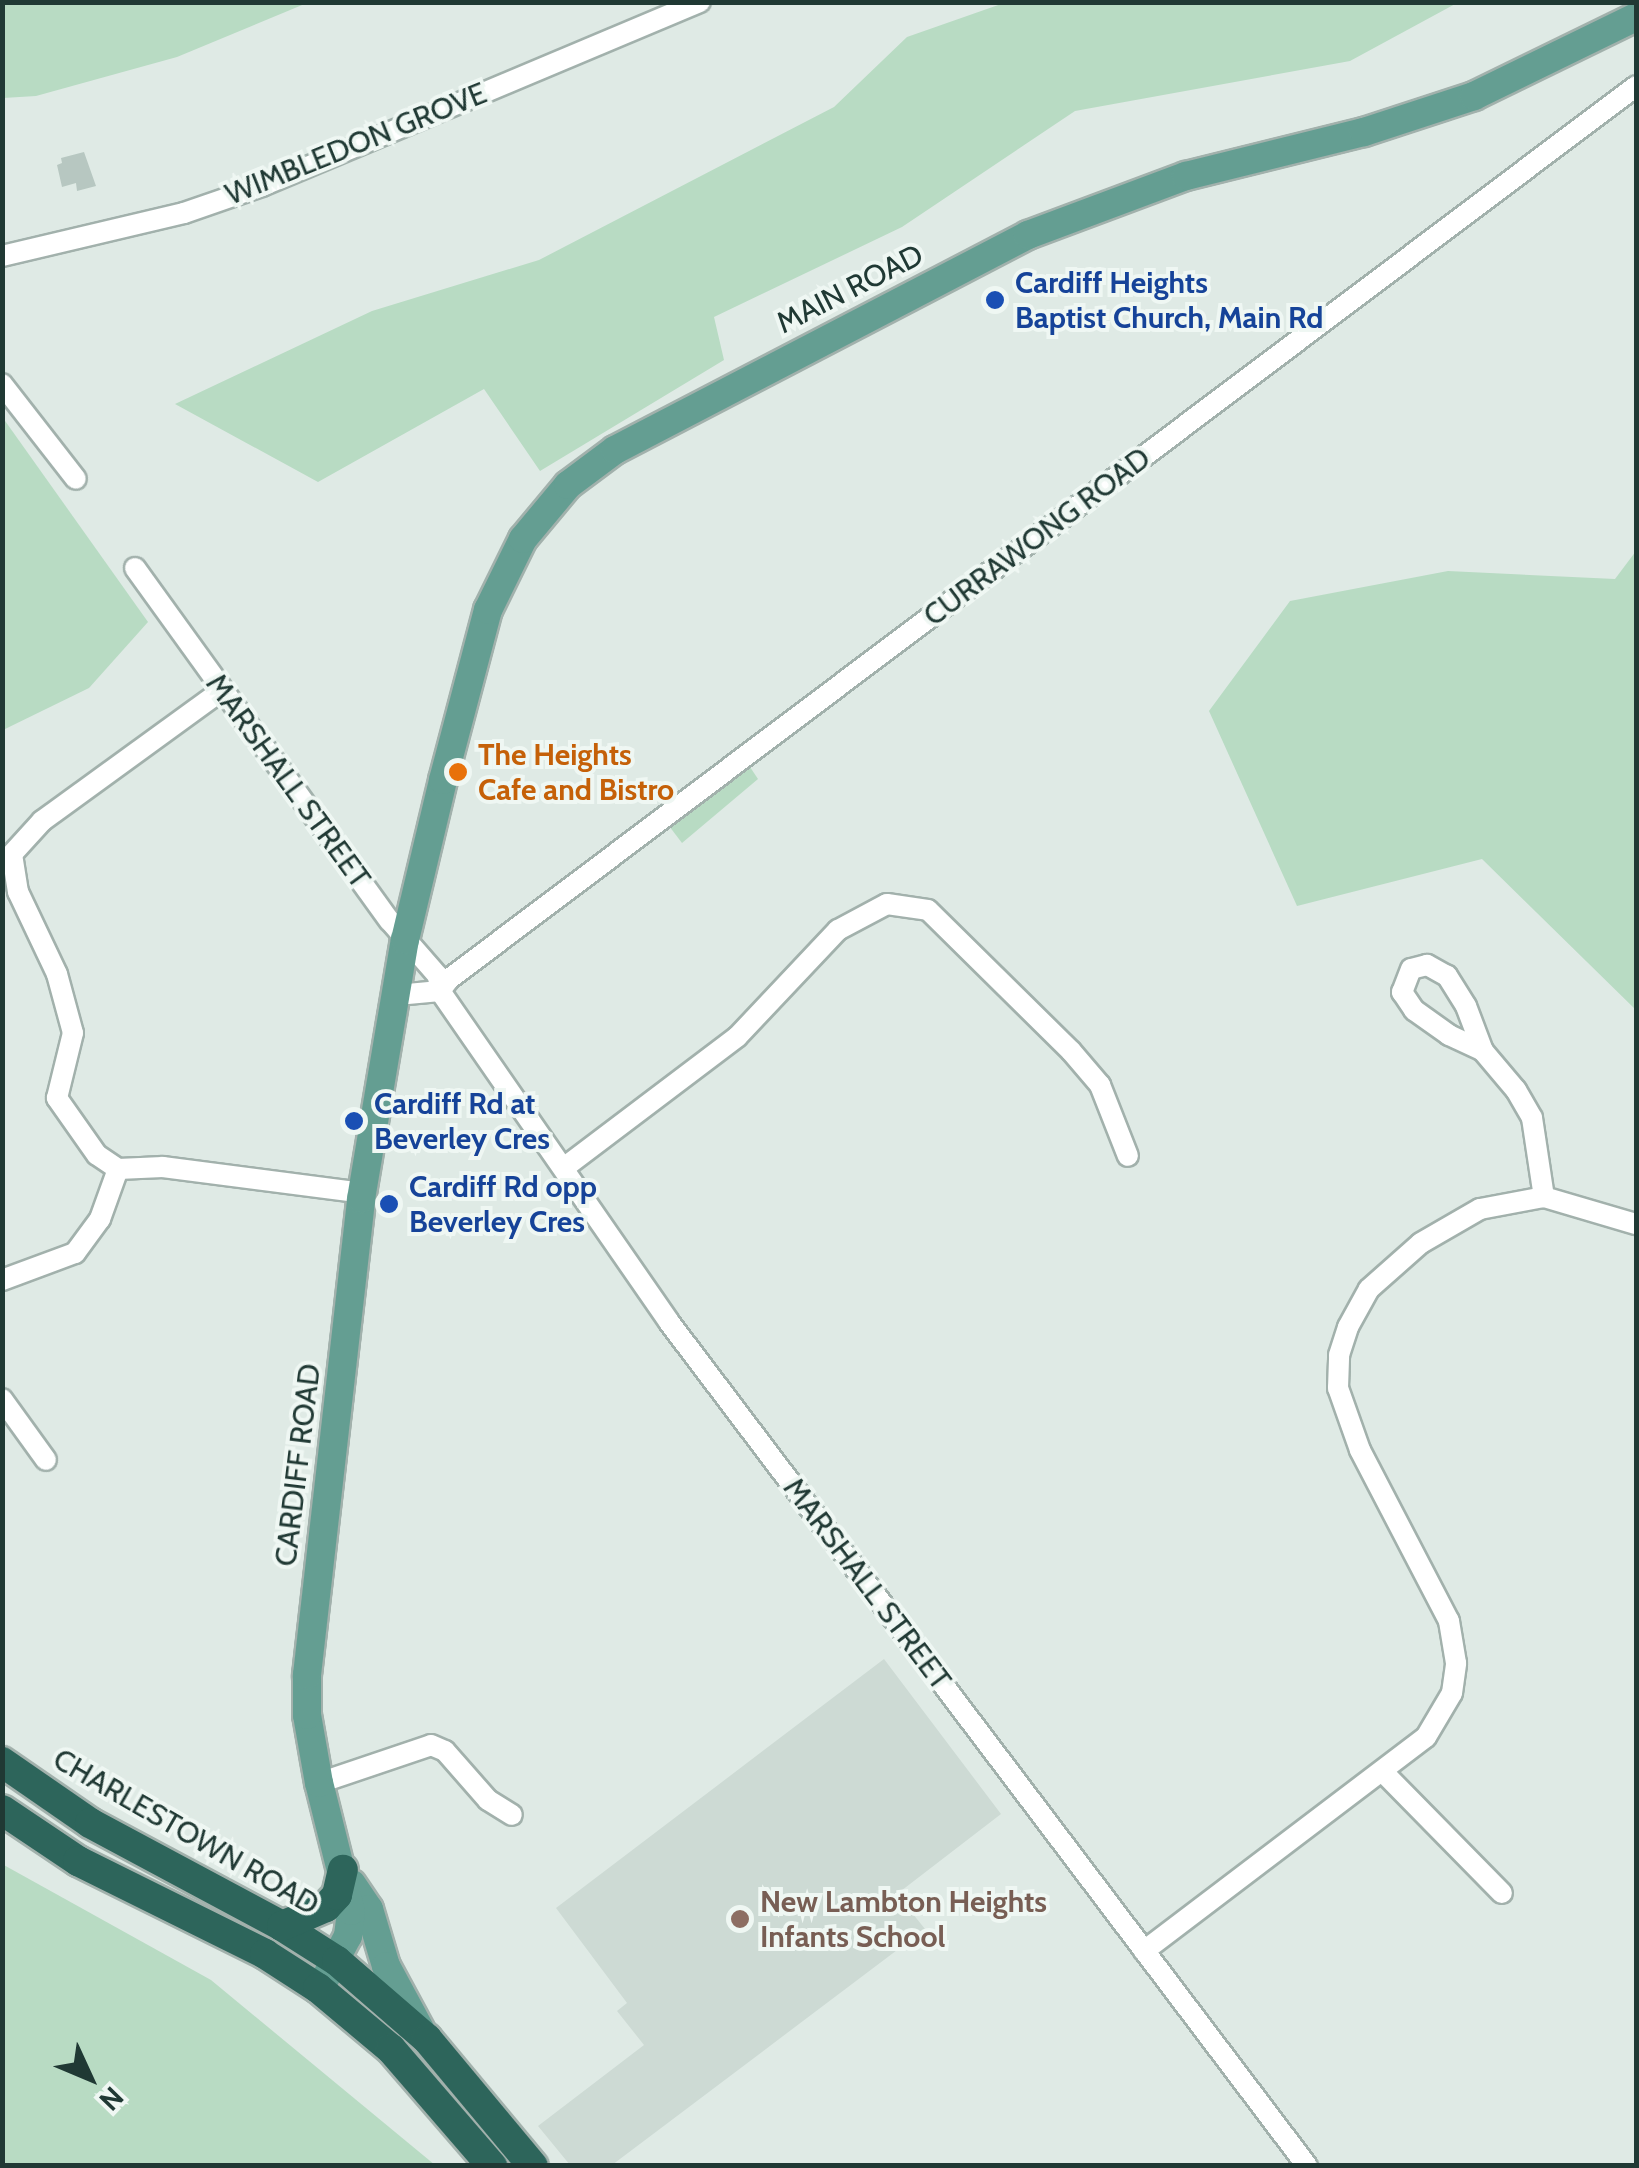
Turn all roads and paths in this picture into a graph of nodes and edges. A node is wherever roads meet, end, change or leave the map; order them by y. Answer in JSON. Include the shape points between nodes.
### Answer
{"nodes":[{"id":1,"x":700,"y":2,"type":"edge"},
{"id":2,"x":1636,"y":17,"type":"edge"},
{"id":3,"x":1636,"y":86,"type":"edge"},
{"id":4,"x":2,"y":256,"type":"edge"},
{"id":5,"x":2,"y":384,"type":"edge"},
{"id":6,"x":76,"y":479,"type":"dead end"},
{"id":7,"x":136,"y":568,"type":"dead end"},
{"id":8,"x":222,"y":691,"type":"junction"},
{"id":9,"x":405,"y":940,"type":"junction"},
{"id":10,"x":440,"y":991,"type":"junction"},
{"id":11,"x":397,"y":994,"type":"junction"},
{"id":12,"x":1482,"y":1051,"type":"dead end"},
{"id":13,"x":1128,"y":1156,"type":"dead end"},
{"id":14,"x":564,"y":1166,"type":"junction"},
{"id":15,"x":118,"y":1169,"type":"junction"},
{"id":16,"x":362,"y":1193,"type":"junction"},
{"id":17,"x":1544,"y":1197,"type":"junction"},
{"id":18,"x":1636,"y":1224,"type":"edge"},
{"id":19,"x":2,"y":1280,"type":"edge"},
{"id":20,"x":2,"y":1399,"type":"edge"},
{"id":21,"x":46,"y":1460,"type":"dead end"},
{"id":22,"x":2,"y":1762,"type":"edge"},
{"id":23,"x":1382,"y":1770,"type":"junction"},
{"id":24,"x":318,"y":1784,"type":"junction"},
{"id":25,"x":2,"y":1810,"type":"edge"},
{"id":26,"x":512,"y":1814,"type":"dead end"},
{"id":27,"x":343,"y":1870,"type":"junction"},
{"id":28,"x":1502,"y":1893,"type":"dead end"},
{"id":29,"x":282,"y":1926,"type":"junction"},
{"id":30,"x":1144,"y":1952,"type":"junction"},
{"id":31,"x":336,"y":1961,"type":"junction"},
{"id":32,"x":318,"y":1988,"type":"junction"},
{"id":33,"x":427,"y":2039,"type":"junction"},
{"id":34,"x":492,"y":2166,"type":"edge"},
{"id":35,"x":533,"y":2166,"type":"edge"},
{"id":36,"x":1307,"y":2166,"type":"edge"}],
"edges":[{"from":1,"to":4,"type":"street","name":"WIMBLEDON GROVE","via":[[262,186],[184,213]]},
{"from":2,"to":9,"type":"main road","name":"MAIN ROAD","via":[[1474,96],[1364,132],[1186,176],[1028,235],[679,414],[584,474],[523,540],[488,610]]},
{"from":3,"to":10,"type":"street","name":"CURRAWONG ROAD"},
{"from":5,"to":6,"type":"street"},
{"from":7,"to":8,"type":"street","name":"MARSHALL STREET"},
{"from":8,"to":9,"type":"street","name":"MARSHALL STREET"},
{"from":8,"to":15,"type":"street","via":[[42,820],[12,854],[18,892],[56,974],[73,1033],[57,1098],[97,1155]]},
{"from":9,"to":10,"type":"street","name":"MARSHALL STREET","via":[[438,976]]},
{"from":9,"to":11,"type":"main road","name":"CARDIFF ROAD"},
{"from":10,"to":11,"type":"street"},
{"from":10,"to":14,"type":"street","name":"MARSHALL STREET"},
{"from":11,"to":16,"type":"main road","name":"CARDIFF ROAD"},
{"from":12,"to":17,"type":"street","via":[[1532,1118]]},
{"from":13,"to":14,"type":"street","via":[[1100,1085],[1071,1051],[928,910],[886,904],[838,930],[737,1037]]},
{"from":14,"to":30,"type":"street","name":"MARSHALL STREET","via":[[669,1322]]},
{"from":15,"to":16,"type":"street","via":[[163,1167]]},
{"from":15,"to":19,"type":"street","via":[[100,1219],[74,1253]]},
{"from":16,"to":24,"type":"main road","name":"CARDIFF ROAD","via":[[308,1646],[307,1715]]},
{"from":17,"to":18,"type":"street"},
{"from":17,"to":23,"type":"street","via":[[1464,1217],[1387,1269],[1361,1301],[1339,1355],[1345,1418],[1455,1640],[1452,1693],[1442,1716]]},
{"from":20,"to":21,"type":"street"},
{"from":22,"to":29,"type":"highway","name":"CHARLESTOWN ROAD","via":[[90,1823]]},
{"from":23,"to":28,"type":"street"},
{"from":23,"to":30,"type":"street"},
{"from":24,"to":26,"type":"street","via":[[431,1744],[488,1800]]},
{"from":24,"to":27,"type":"main road","name":"CARDIFF ROAD"},
{"from":25,"to":32,"type":"highway","via":[[78,1861]]},
{"from":27,"to":29,"type":"highway","via":[[326,1908]]},
{"from":27,"to":31,"type":"main road","name":"CARDIFF ROAD","via":[[350,1928]]},
{"from":27,"to":33,"type":"main road","via":[[369,1909],[386,1966]]},
{"from":29,"to":31,"type":"highway","name":"CHARLESTOWN ROAD"},
{"from":30,"to":36,"type":"street","name":"MARSHALL STREET"},
{"from":31,"to":32,"type":"main road","name":"CARDIFF ROAD"},
{"from":31,"to":33,"type":"highway","name":"CHARLESTOWN ROAD"},
{"from":32,"to":34,"type":"highway","via":[[391,2050]]},
{"from":33,"to":35,"type":"highway","name":"CHARLESTOWN ROAD"}]}
